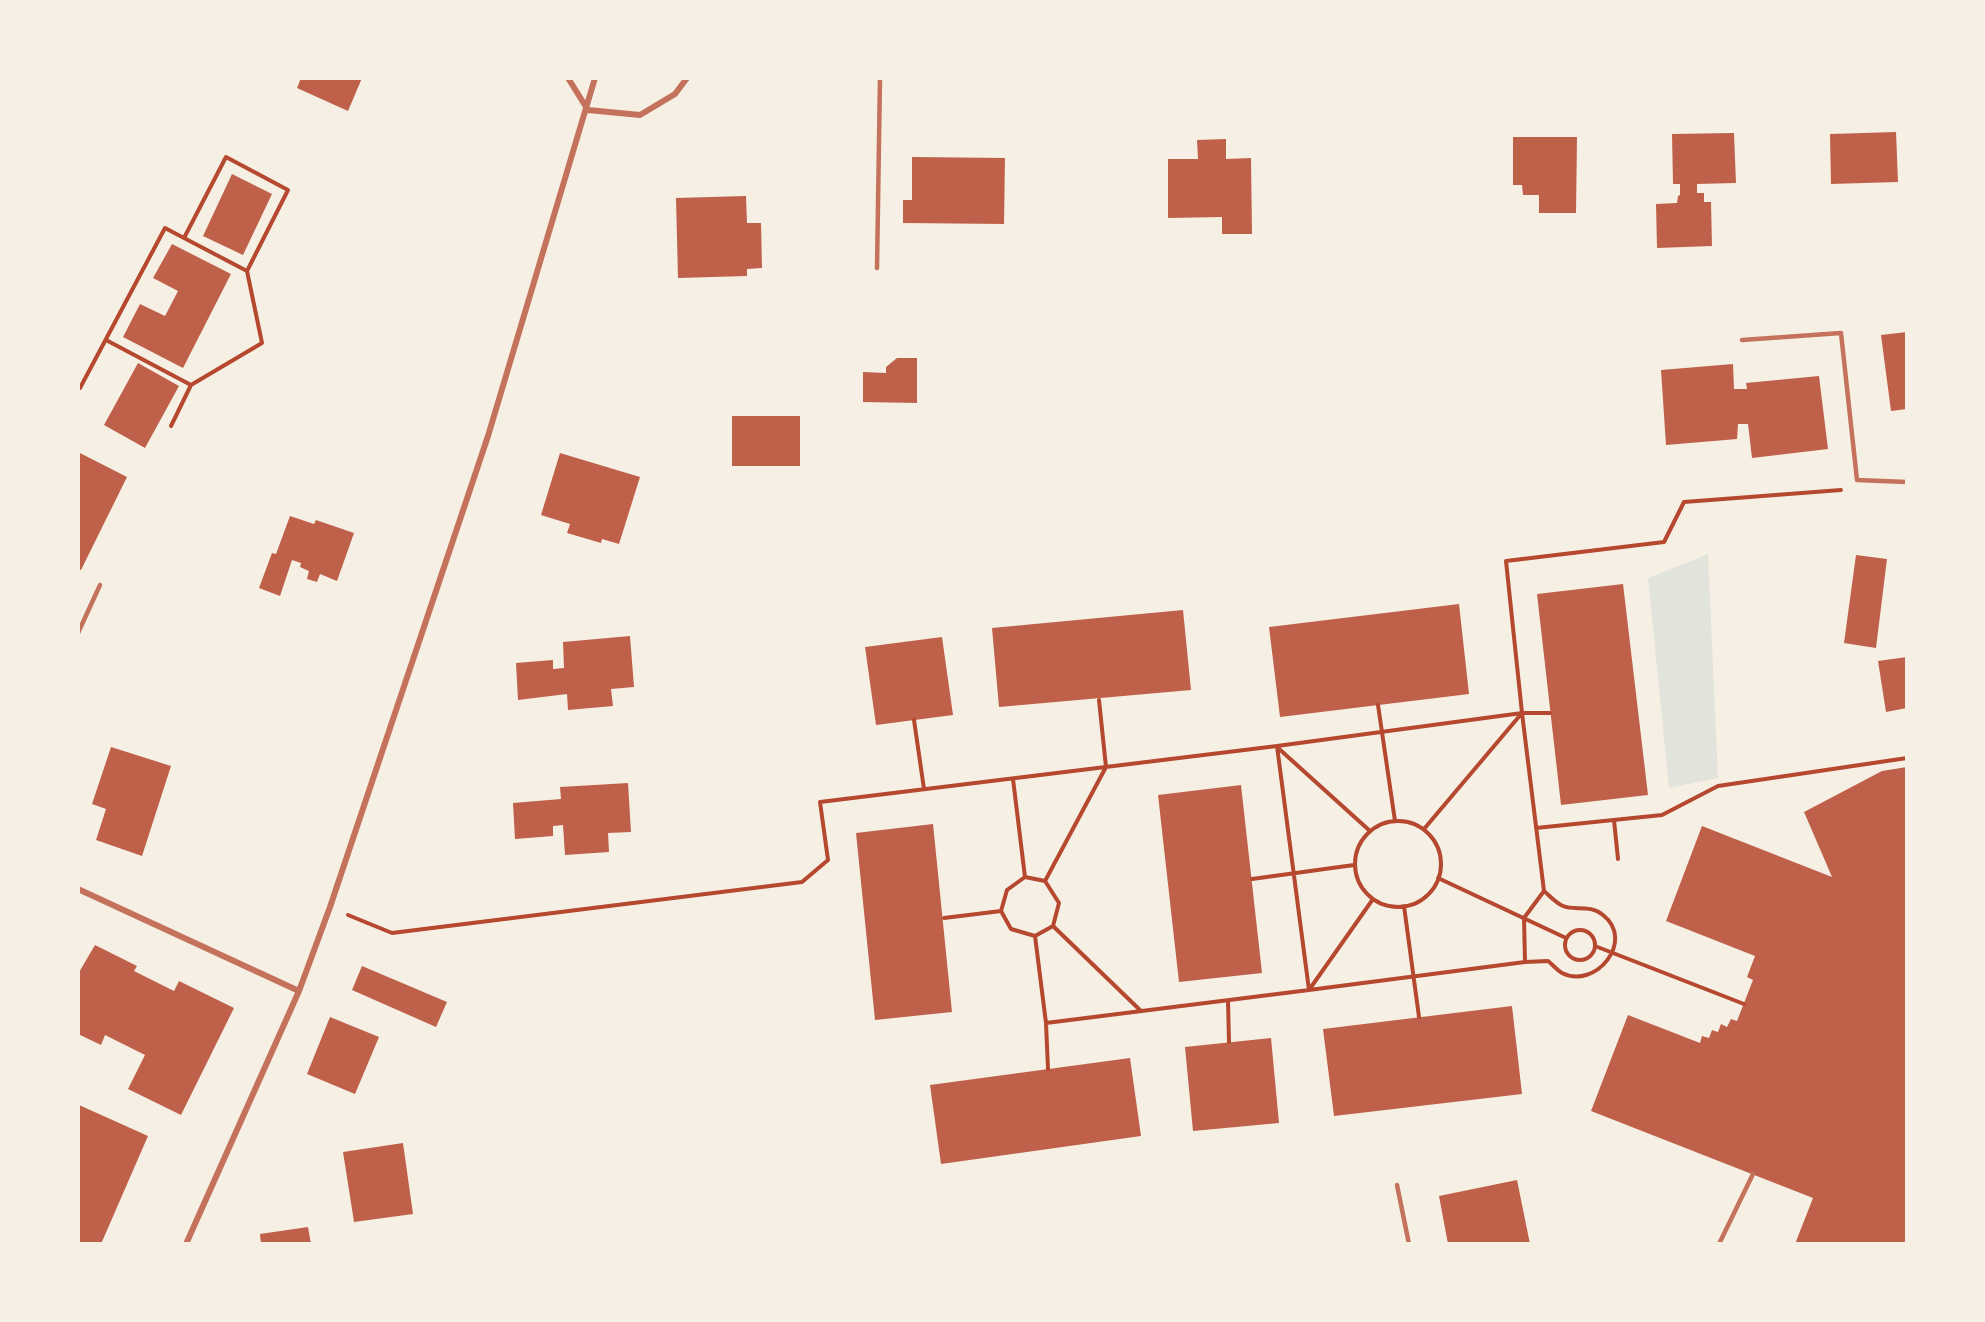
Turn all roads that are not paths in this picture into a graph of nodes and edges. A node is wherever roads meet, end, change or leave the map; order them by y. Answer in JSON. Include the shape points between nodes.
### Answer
{"nodes":[{"id":1,"x":568,"y":78,"type":"edge"},
{"id":2,"x":595,"y":78,"type":"edge"},
{"id":3,"x":687,"y":78,"type":"edge"},
{"id":4,"x":880,"y":78,"type":"edge"},
{"id":5,"x":588,"y":110,"type":"junction"},
{"id":6,"x":877,"y":268,"type":"dead end"},
{"id":7,"x":1742,"y":340,"type":"dead end"},
{"id":8,"x":1907,"y":482,"type":"edge"},
{"id":9,"x":100,"y":585,"type":"dead end"},
{"id":10,"x":78,"y":633,"type":"edge"},
{"id":11,"x":78,"y":889,"type":"edge"},
{"id":12,"x":299,"y":991,"type":"junction"},
{"id":13,"x":1753,"y":1174,"type":"dead end"},
{"id":14,"x":1397,"y":1185,"type":"dead end"},
{"id":15,"x":186,"y":1244,"type":"edge"},
{"id":16,"x":1409,"y":1244,"type":"edge"},
{"id":17,"x":1719,"y":1244,"type":"edge"}],
"edges":[{"from":1,"to":5,"type":"street"},
{"from":2,"to":5,"type":"street"},
{"from":3,"to":5,"type":"street","via":[[675,94],[640,115]]},
{"from":4,"to":6,"type":"lane"},
{"from":5,"to":12,"type":"street","via":[[488,436]]},
{"from":7,"to":8,"type":"lane","via":[[1841,333],[1857,480]]},
{"from":9,"to":10,"type":"lane"},
{"from":11,"to":12,"type":"street"},
{"from":12,"to":15,"type":"street"},
{"from":13,"to":17,"type":"lane"},
{"from":14,"to":16,"type":"lane"}]}
